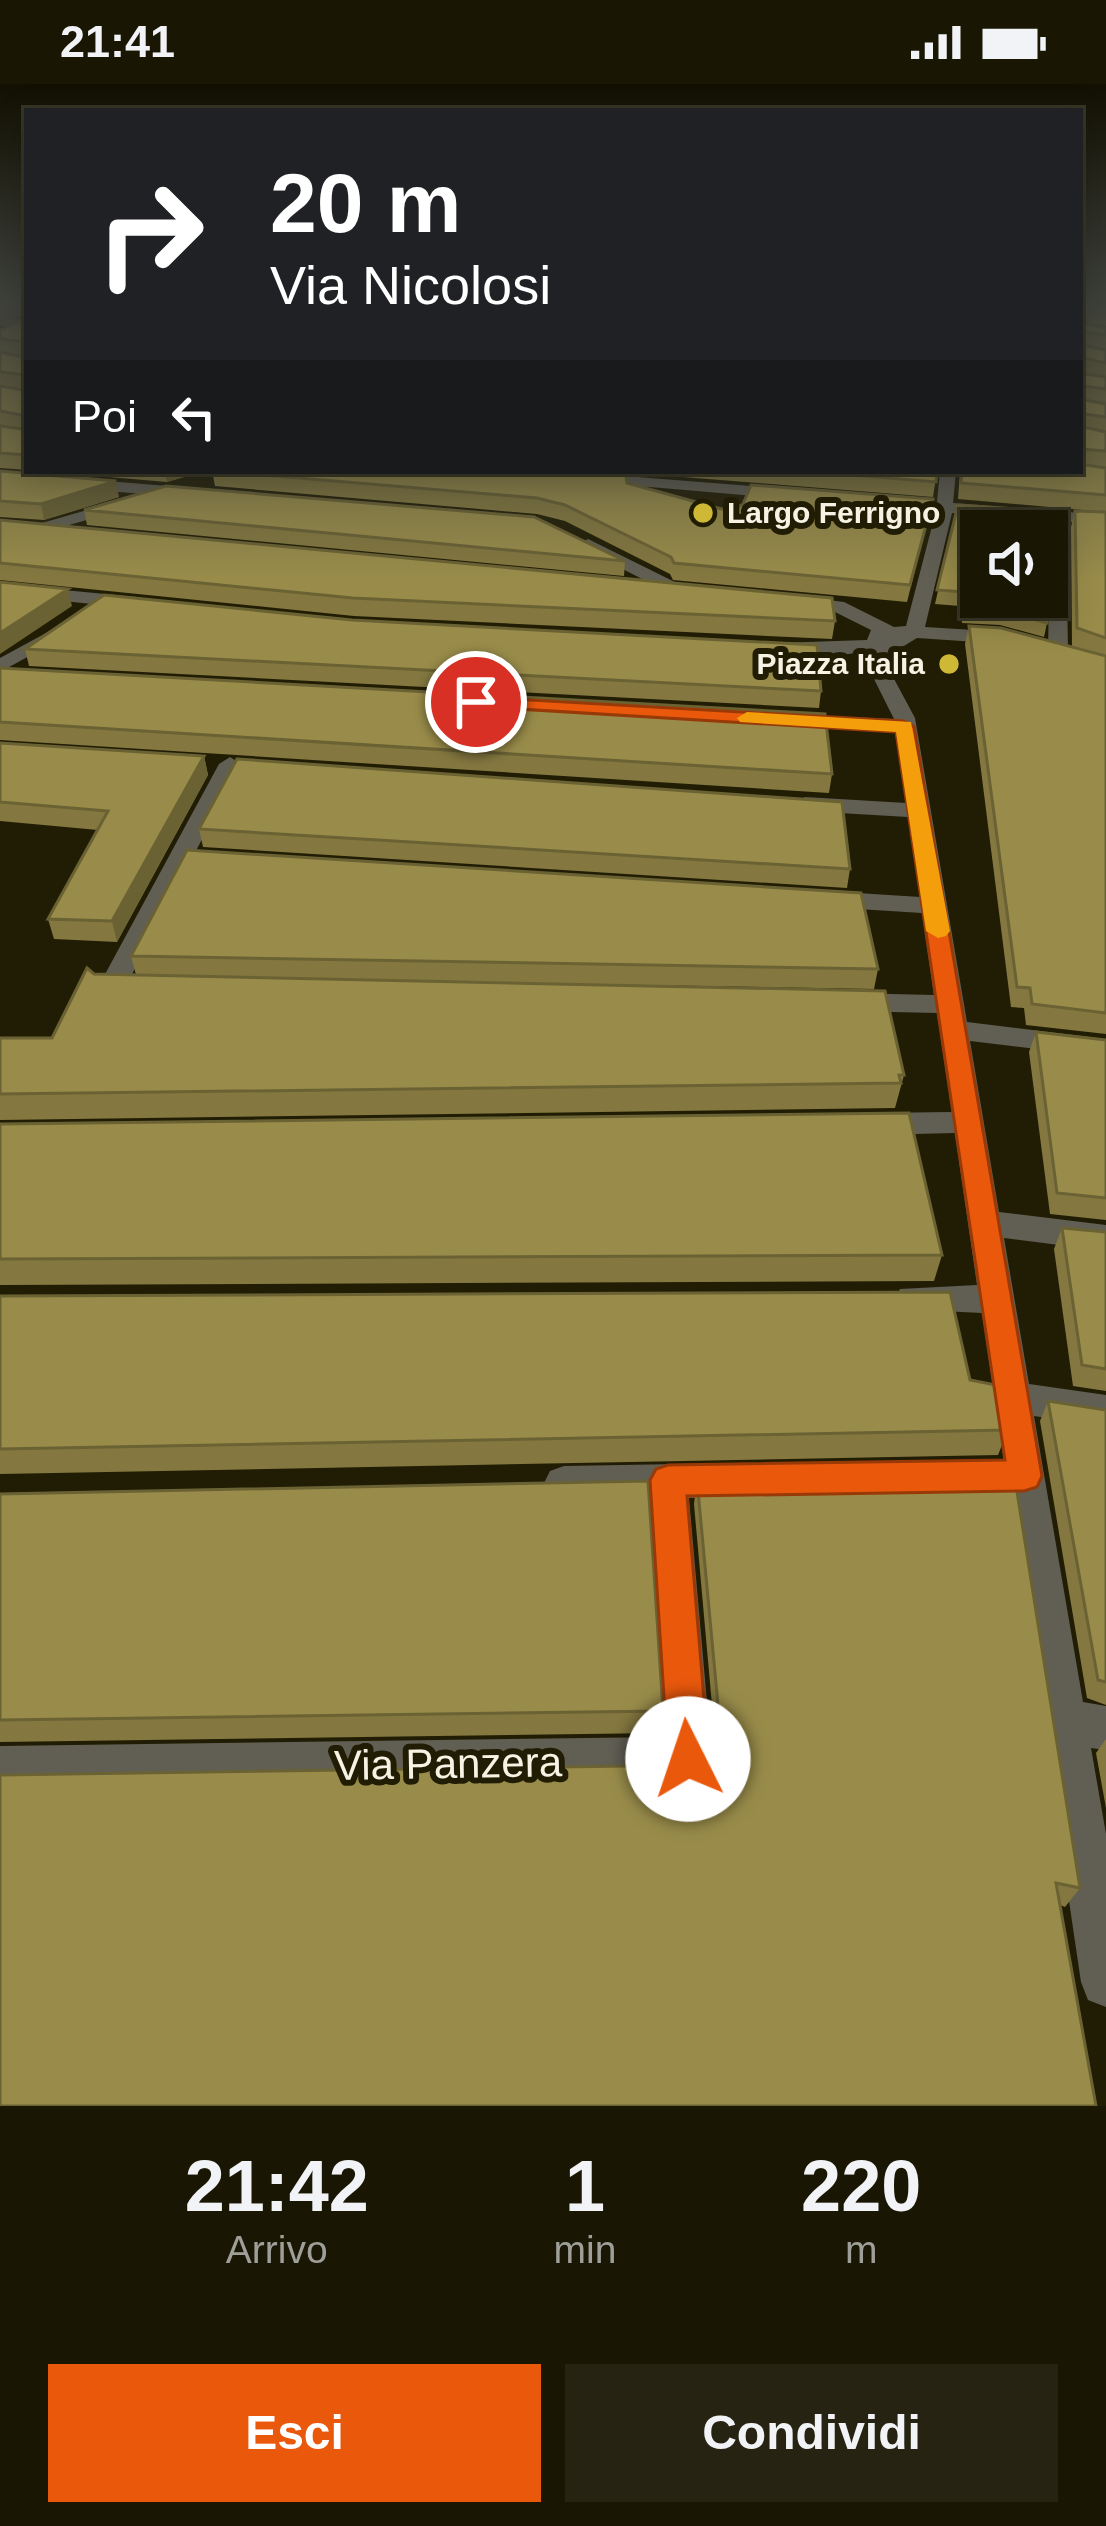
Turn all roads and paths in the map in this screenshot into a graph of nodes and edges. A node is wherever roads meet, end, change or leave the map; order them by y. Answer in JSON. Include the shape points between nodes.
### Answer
{"nodes":[{"id":1,"x":764,"y":474,"type":"edge"},
{"id":2,"x":948,"y":474,"type":"edge"},
{"id":3,"x":561,"y":476,"type":"edge"},
{"id":4,"x":0,"y":477,"type":"edge"},
{"id":5,"x":590,"y":479,"type":"junction"},
{"id":6,"x":215,"y":486,"type":"edge"},
{"id":7,"x":170,"y":491,"type":"junction"},
{"id":8,"x":745,"y":496,"type":"junction"},
{"id":9,"x":805,"y":496,"type":"edge"},
{"id":10,"x":875,"y":501,"type":"edge"},
{"id":11,"x":669,"y":505,"type":"edge"},
{"id":12,"x":945,"y":507,"type":"junction"},
{"id":13,"x":983,"y":510,"type":"edge"},
{"id":14,"x":1068,"y":517,"type":"edge"},
{"id":15,"x":1106,"y":520,"type":"edge"},
{"id":16,"x":0,"y":526,"type":"edge"},
{"id":17,"x":38,"y":530,"type":"junction"},
{"id":18,"x":86,"y":534,"type":"edge"},
{"id":19,"x":578,"y":539,"type":"edge"},
{"id":20,"x":0,"y":540,"type":"edge"},
{"id":21,"x":631,"y":586,"type":"edge"},
{"id":22,"x":0,"y":589,"type":"edge"},
{"id":23,"x":679,"y":591,"type":"junction"},
{"id":24,"x":701,"y":593,"type":"edge"},
{"id":25,"x":769,"y":599,"type":"edge"},
{"id":26,"x":102,"y":600,"type":"junction"},
{"id":27,"x":148,"y":604,"type":"edge"},
{"id":28,"x":1056,"y":618,"type":"edge"},
{"id":29,"x":897,"y":638,"type":"junction"},
{"id":30,"x":744,"y":647,"type":"edge"},
{"id":31,"x":0,"y":671,"type":"edge"},
{"id":32,"x":24,"y":676,"type":"edge"},
{"id":33,"x":900,"y":714,"type":"junction"},
{"id":34,"x":762,"y":718,"type":"edge"},
{"id":35,"x":230,"y":764,"type":"edge"},
{"id":36,"x":776,"y":802,"type":"edge"},
{"id":37,"x":919,"y":812,"type":"junction"},
{"id":38,"x":793,"y":897,"type":"edge"},
{"id":39,"x":934,"y":906,"type":"junction"},
{"id":40,"x":159,"y":989,"type":"edge"},
{"id":41,"x":830,"y":1001,"type":"edge"},
{"id":42,"x":951,"y":1017,"type":"junction"},
{"id":43,"x":1106,"y":1048,"type":"edge"},
{"id":44,"x":969,"y":1122,"type":"junction"},
{"id":45,"x":850,"y":1124,"type":"edge"},
{"id":46,"x":985,"y":1223,"type":"junction"},
{"id":47,"x":1106,"y":1238,"type":"edge"},
{"id":48,"x":996,"y":1299,"type":"junction"},
{"id":49,"x":878,"y":1300,"type":"edge"},
{"id":50,"x":1013,"y":1397,"type":"junction"},
{"id":51,"x":1106,"y":1411,"type":"edge"},
{"id":52,"x":977,"y":1476,"type":"edge"},
{"id":53,"x":1024,"y":1476,"type":"junction"},
{"id":54,"x":787,"y":1479,"type":"edge"},
{"id":55,"x":668,"y":1480,"type":"junction"},
{"id":56,"x":525,"y":1484,"type":"edge"},
{"id":57,"x":1086,"y":1725,"type":"edge"},
{"id":58,"x":0,"y":1769,"type":"edge"},
{"id":59,"x":1106,"y":1982,"type":"edge"}],
"edges":[{"from":1,"to":8,"type":"street"},
{"from":2,"to":12,"type":"street"},
{"from":3,"to":5,"type":"street"},
{"from":4,"to":7,"type":"street"},
{"from":5,"to":8,"type":"street"},
{"from":5,"to":11,"type":"street"},
{"from":6,"to":7,"type":"street"},
{"from":7,"to":17,"type":"street"},
{"from":8,"to":9,"type":"street"},
{"from":10,"to":12,"type":"street"},
{"from":12,"to":13,"type":"street"},
{"from":12,"to":29,"type":"street","via":[[922,602]]},
{"from":14,"to":15,"type":"street"},
{"from":16,"to":17,"type":"street"},
{"from":17,"to":18,"type":"street"},
{"from":17,"to":20,"type":"street"},
{"from":19,"to":23,"type":"street"},
{"from":21,"to":23,"type":"street"},
{"from":22,"to":26,"type":"street"},
{"from":23,"to":24,"type":"street"},
{"from":25,"to":29,"type":"street","via":[[837,605]]},
{"from":26,"to":27,"type":"street"},
{"from":26,"to":31,"type":"street"},
{"from":28,"to":29,"type":"street","via":[[1043,651]]},
{"from":29,"to":30,"type":"street","via":[[813,651]]},
{"from":29,"to":33,"type":"street","via":[[883,677]]},
{"from":31,"to":32,"type":"street"},
{"from":33,"to":34,"type":"street"},
{"from":33,"to":37,"type":"street"},
{"from":35,"to":40,"type":"street","via":[[193,858],[111,988]]},
{"from":36,"to":37,"type":"street"},
{"from":37,"to":39,"type":"street"},
{"from":38,"to":39,"type":"street"},
{"from":39,"to":42,"type":"street"},
{"from":41,"to":42,"type":"street"},
{"from":42,"to":43,"type":"street"},
{"from":42,"to":44,"type":"street"},
{"from":44,"to":45,"type":"street"},
{"from":44,"to":46,"type":"street"},
{"from":46,"to":47,"type":"street"},
{"from":46,"to":48,"type":"street"},
{"from":48,"to":49,"type":"street"},
{"from":48,"to":50,"type":"street"},
{"from":50,"to":51,"type":"street"},
{"from":50,"to":53,"type":"street"},
{"from":52,"to":53,"type":"street"},
{"from":53,"to":57,"type":"street"},
{"from":54,"to":55,"type":"street"},
{"from":55,"to":56,"type":"street"},
{"from":55,"to":58,"type":"street","name":"Via Panzera","via":[[688,1759]]},
{"from":57,"to":59,"type":"street"}]}
